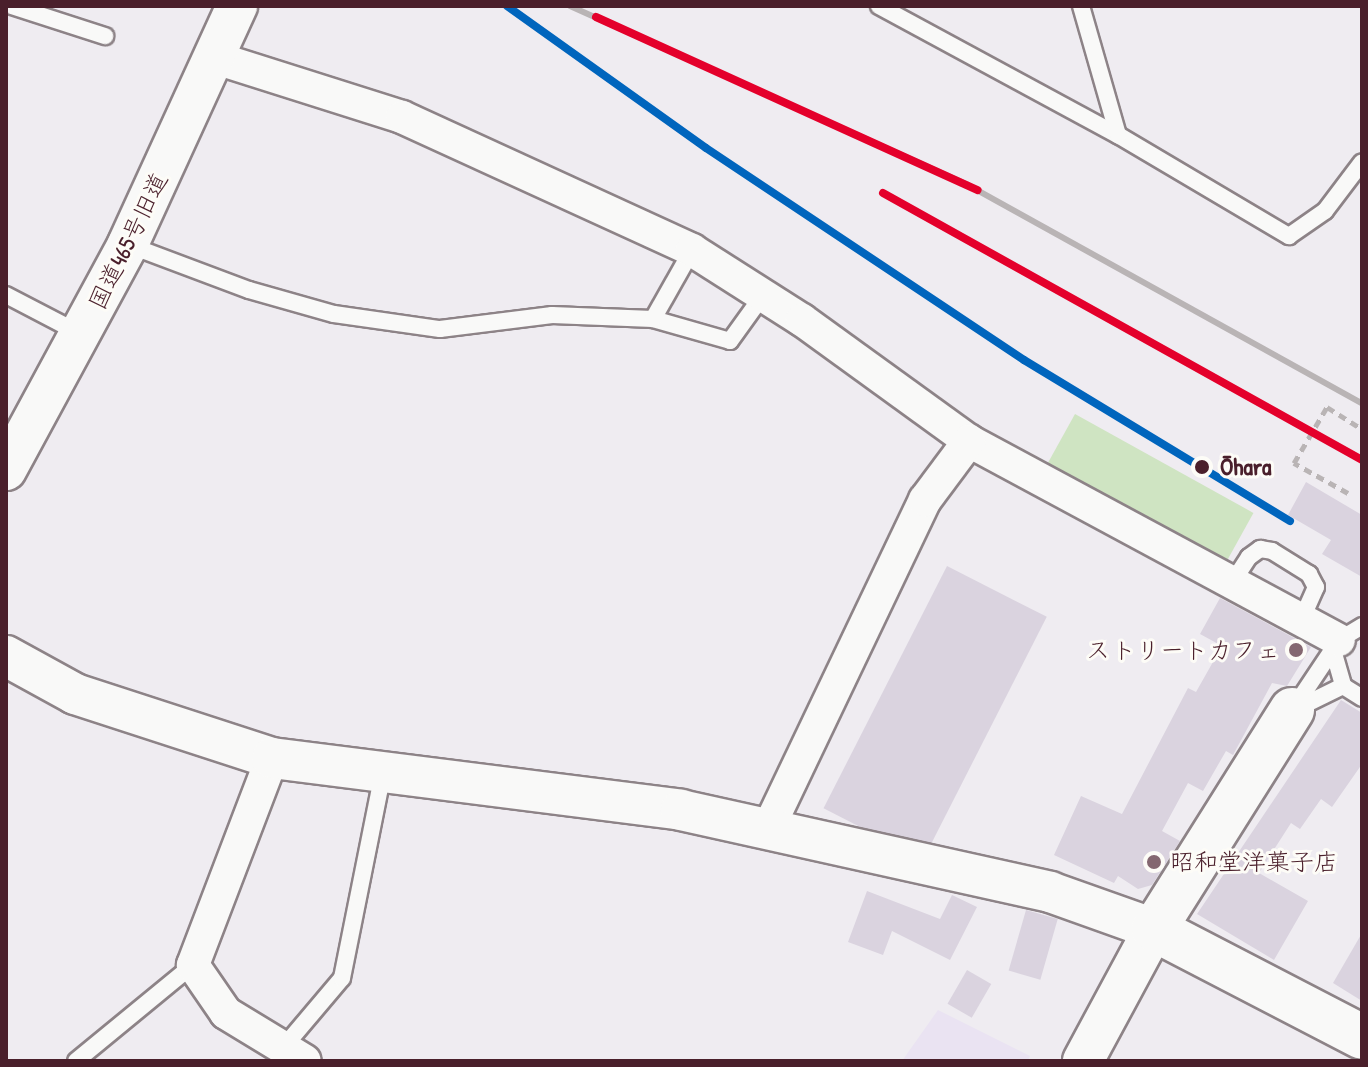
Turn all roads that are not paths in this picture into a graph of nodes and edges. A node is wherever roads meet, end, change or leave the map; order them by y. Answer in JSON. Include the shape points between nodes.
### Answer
{"nodes":[{"id":1,"x":12,"y":6,"type":"edge"},
{"id":2,"x":237,"y":6,"type":"edge"},
{"id":3,"x":879,"y":6,"type":"edge"},
{"id":4,"x":1081,"y":6,"type":"edge"},
{"id":5,"x":105,"y":36,"type":"dead end"},
{"id":6,"x":216,"y":58,"type":"junction"},
{"id":7,"x":1118,"y":135,"type":"junction"},
{"id":8,"x":1362,"y":162,"type":"edge"},
{"id":9,"x":128,"y":244,"type":"junction"},
{"id":10,"x":692,"y":250,"type":"junction"},
{"id":11,"x":6,"y":295,"type":"edge"},
{"id":12,"x":763,"y":295,"type":"junction"},
{"id":13,"x":653,"y":319,"type":"junction"},
{"id":14,"x":82,"y":334,"type":"junction"},
{"id":15,"x":969,"y":441,"type":"junction"},
{"id":16,"x":6,"y":470,"type":"edge"},
{"id":17,"x":1232,"y":583,"type":"junction"},
{"id":18,"x":1301,"y":620,"type":"junction"},
{"id":19,"x":1345,"y":639,"type":"edge"},
{"id":20,"x":6,"y":656,"type":"edge"},
{"id":21,"x":1343,"y":686,"type":"junction"},
{"id":22,"x":1362,"y":698,"type":"edge"},
{"id":23,"x":1292,"y":710,"type":"junction"},
{"id":24,"x":272,"y":758,"type":"junction"},
{"id":25,"x":383,"y":772,"type":"junction"},
{"id":26,"x":768,"y":829,"type":"junction"},
{"id":27,"x":1154,"y":929,"type":"junction"},
{"id":28,"x":193,"y":965,"type":"junction"},
{"id":29,"x":1362,"y":1037,"type":"edge"},
{"id":30,"x":294,"y":1055,"type":"edge"},
{"id":31,"x":76,"y":1061,"type":"edge"},
{"id":32,"x":1083,"y":1061,"type":"edge"}],
"edges":[{"from":1,"to":5,"type":"lane"},
{"from":2,"to":6,"type":"street","name":"国道465号旧道"},
{"from":3,"to":7,"type":"lane"},
{"from":4,"to":7,"type":"lane"},
{"from":6,"to":9,"type":"street","name":"国道465号旧道"},
{"from":6,"to":10,"type":"street","via":[[402,117]]},
{"from":7,"to":8,"type":"lane","via":[[1289,236],[1325,211]]},
{"from":9,"to":13,"type":"lane","via":[[306,306],[440,329],[552,315]]},
{"from":9,"to":14,"type":"street","name":"国道465号旧道"},
{"from":10,"to":12,"type":"street"},
{"from":10,"to":13,"type":"lane"},
{"from":11,"to":14,"type":"lane"},
{"from":12,"to":13,"type":"lane","via":[[730,341]]},
{"from":12,"to":15,"type":"street"},
{"from":14,"to":16,"type":"street","name":"国道465号旧道"},
{"from":15,"to":17,"type":"street"},
{"from":15,"to":26,"type":"street","via":[[925,500]]},
{"from":17,"to":18,"type":"street"},
{"from":17,"to":18,"type":"lane","via":[[1249,557],[1260,549],[1272,551],[1309,574],[1316,587]]},
{"from":18,"to":19,"type":"street"},
{"from":19,"to":21,"type":"lane"},
{"from":19,"to":23,"type":"lane"},
{"from":20,"to":24,"type":"street","via":[[75,694]]},
{"from":21,"to":22,"type":"lane"},
{"from":21,"to":23,"type":"lane"},
{"from":23,"to":27,"type":"main road"},
{"from":24,"to":25,"type":"street"},
{"from":24,"to":28,"type":"street"},
{"from":25,"to":26,"type":"street","via":[[681,810]]},
{"from":25,"to":30,"type":"lane","via":[[342,978]]},
{"from":26,"to":27,"type":"street","via":[[1050,892]]},
{"from":27,"to":29,"type":"main road"},
{"from":27,"to":32,"type":"street"},
{"from":28,"to":30,"type":"street","via":[[226,1013]]},
{"from":28,"to":31,"type":"lane"}]}
